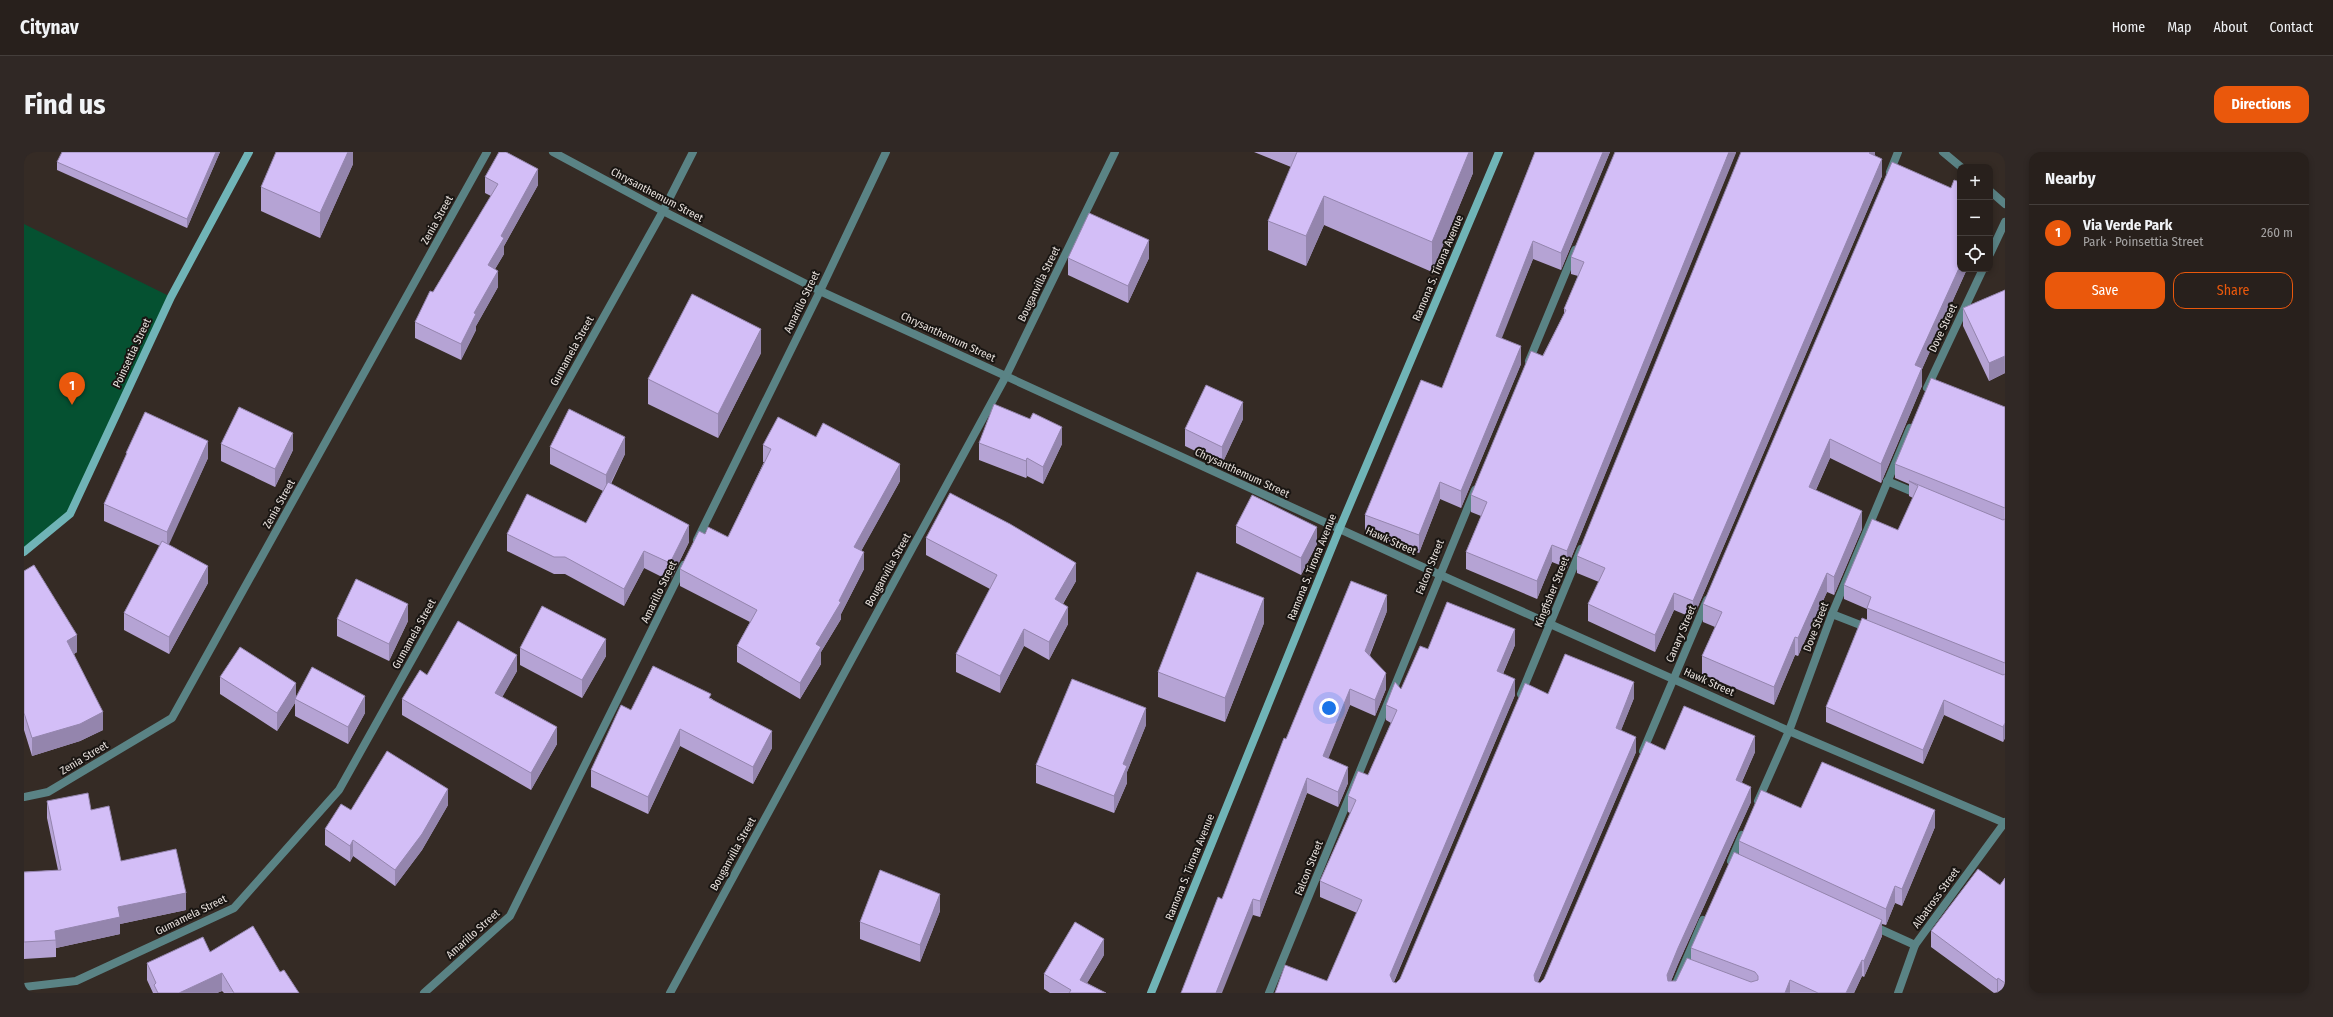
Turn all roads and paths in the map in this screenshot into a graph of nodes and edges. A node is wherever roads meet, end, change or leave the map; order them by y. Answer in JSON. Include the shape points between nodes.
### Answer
{"nodes":[{"id":1,"x":250,"y":152,"type":"edge"},
{"id":2,"x":487,"y":152,"type":"edge"},
{"id":3,"x":553,"y":152,"type":"edge"},
{"id":4,"x":693,"y":152,"type":"edge"},
{"id":5,"x":886,"y":152,"type":"edge"},
{"id":6,"x":1115,"y":152,"type":"edge"},
{"id":7,"x":1499,"y":152,"type":"edge"},
{"id":8,"x":1898,"y":152,"type":"edge"},
{"id":9,"x":1943,"y":152,"type":"edge"},
{"id":10,"x":1957,"y":164,"type":"edge"},
{"id":11,"x":1886,"y":181,"type":"edge"},
{"id":12,"x":1993,"y":194,"type":"edge"},
{"id":13,"x":2005,"y":204,"type":"edge"},
{"id":14,"x":663,"y":211,"type":"junction"},
{"id":15,"x":2005,"y":222,"type":"edge"},
{"id":16,"x":1580,"y":239,"type":"edge"},
{"id":17,"x":1993,"y":248,"type":"edge"},
{"id":18,"x":1982,"y":272,"type":"edge"},
{"id":19,"x":820,"y":291,"type":"junction"},
{"id":20,"x":1525,"y":370,"type":"edge"},
{"id":21,"x":1006,"y":376,"type":"junction"},
{"id":22,"x":1923,"y":398,"type":"edge"},
{"id":23,"x":1914,"y":419,"type":"edge"},
{"id":24,"x":1479,"y":479,"type":"edge"},
{"id":25,"x":1888,"y":481,"type":"junction"},
{"id":26,"x":1924,"y":496,"type":"edge"},
{"id":27,"x":1339,"y":530,"type":"junction"},
{"id":28,"x":1584,"y":542,"type":"edge"},
{"id":29,"x":694,"y":546,"type":"edge"},
{"id":30,"x":24,"y":552,"type":"edge"},
{"id":31,"x":686,"y":560,"type":"edge"},
{"id":32,"x":1440,"y":574,"type":"junction"},
{"id":33,"x":1711,"y":591,"type":"edge"},
{"id":34,"x":1832,"y":614,"type":"junction"},
{"id":35,"x":1551,"y":624,"type":"junction"},
{"id":36,"x":1875,"y":631,"type":"edge"},
{"id":37,"x":1674,"y":679,"type":"junction"},
{"id":38,"x":1518,"y":703,"type":"edge"},
{"id":39,"x":1789,"y":731,"type":"junction"},
{"id":40,"x":1639,"y":759,"type":"edge"},
{"id":41,"x":24,"y":796,"type":"edge"},
{"id":42,"x":1754,"y":810,"type":"edge"},
{"id":43,"x":2005,"y":822,"type":"edge"},
{"id":44,"x":1747,"y":824,"type":"edge"},
{"id":45,"x":1732,"y":864,"type":"edge"},
{"id":46,"x":1708,"y":910,"type":"edge"},
{"id":47,"x":1865,"y":923,"type":"edge"},
{"id":48,"x":1915,"y":946,"type":"junction"},
{"id":49,"x":24,"y":987,"type":"edge"},
{"id":50,"x":424,"y":993,"type":"edge"},
{"id":51,"x":670,"y":993,"type":"edge"},
{"id":52,"x":1151,"y":993,"type":"edge"},
{"id":53,"x":1269,"y":993,"type":"edge"},
{"id":54,"x":1672,"y":993,"type":"edge"},
{"id":55,"x":1898,"y":993,"type":"edge"}],
"edges":[{"from":1,"to":30,"type":"street","name":"Poinsettia Street","via":[[171,297],[70,514]]},
{"from":2,"to":41,"type":"street","name":"Zenia Street","via":[[172,718],[48,792]]},
{"from":3,"to":14,"type":"street","name":"Chrysanthemum Street"},
{"from":4,"to":14,"type":"street","name":"Gumamela Street"},
{"from":5,"to":19,"type":"street","name":"Amarillo Street"},
{"from":6,"to":21,"type":"street","name":"Bouganvilla Street"},
{"from":7,"to":27,"type":"street","name":"Ramona S. Tirona Avenue"},
{"from":8,"to":11,"type":"street"},
{"from":9,"to":10,"type":"street"},
{"from":12,"to":13,"type":"street"},
{"from":14,"to":19,"type":"street","name":"Chrysanthemum Street"},
{"from":14,"to":49,"type":"street","name":"Gumamela Street","via":[[339,790],[234,908],[76,981]]},
{"from":15,"to":17,"type":"street"},
{"from":16,"to":20,"type":"street"},
{"from":18,"to":22,"type":"street","name":"Dove Street","via":[[1933,386]]},
{"from":19,"to":21,"type":"street","name":"Chrysanthemum Street"},
{"from":19,"to":29,"type":"street","name":"Amarillo Street"},
{"from":21,"to":27,"type":"street","name":"Chrysanthemum Street"},
{"from":21,"to":51,"type":"street","name":"Bouganvilla Street"},
{"from":23,"to":25,"type":"street","name":"Dove Street"},
{"from":24,"to":32,"type":"street","name":"Falcon Street"},
{"from":25,"to":26,"type":"street"},
{"from":25,"to":34,"type":"street","name":"Dove Street"},
{"from":27,"to":32,"type":"street","name":"Hawk Street"},
{"from":27,"to":52,"type":"street","name":"Ramona S. Tirona Avenue"},
{"from":28,"to":35,"type":"street","name":"Kingfisher Street"},
{"from":31,"to":50,"type":"street","name":"Amarillo Street","via":[[510,916]]},
{"from":32,"to":35,"type":"street","name":"Hawk Street"},
{"from":32,"to":53,"type":"street","name":"Falcon Street"},
{"from":33,"to":37,"type":"street","name":"Canary Street"},
{"from":34,"to":36,"type":"street"},
{"from":34,"to":39,"type":"street","name":"Dove Street"},
{"from":35,"to":37,"type":"street","name":"Hawk Street"},
{"from":35,"to":38,"type":"street","name":"Kingfisher Street"},
{"from":37,"to":39,"type":"street","name":"Hawk Street"},
{"from":37,"to":40,"type":"street","name":"Canary Street"},
{"from":39,"to":42,"type":"street","name":"Dove Street"},
{"from":39,"to":43,"type":"street","name":"Hawk Street"},
{"from":43,"to":48,"type":"street","name":"Albatross Street"},
{"from":44,"to":45,"type":"street"},
{"from":46,"to":54,"type":"street","via":[[1686,967]]},
{"from":47,"to":48,"type":"street"},
{"from":48,"to":55,"type":"street","name":"Albatross Street"}]}
